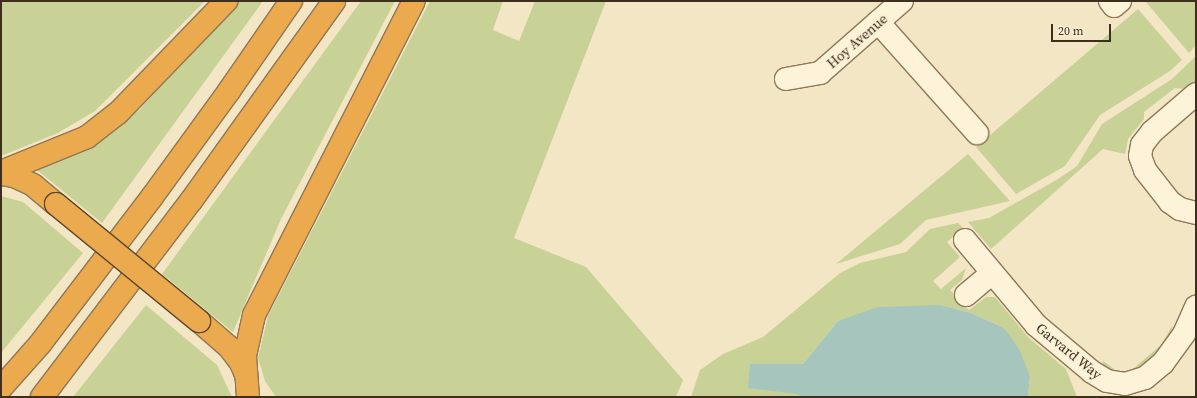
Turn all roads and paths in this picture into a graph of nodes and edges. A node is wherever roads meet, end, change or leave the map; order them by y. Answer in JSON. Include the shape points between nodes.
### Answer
{"nodes":[{"id":1,"x":226,"y":1,"type":"edge"},
{"id":2,"x":291,"y":1,"type":"edge"},
{"id":3,"x":334,"y":1,"type":"edge"},
{"id":4,"x":414,"y":1,"type":"edge"},
{"id":5,"x":902,"y":1,"type":"edge"},
{"id":6,"x":1110,"y":1,"type":"edge"},
{"id":7,"x":1120,"y":1,"type":"edge"},
{"id":8,"x":878,"y":22,"type":"junction"},
{"id":9,"x":786,"y":79,"type":"dead end"},
{"id":10,"x":1196,"y":94,"type":"edge"},
{"id":11,"x":977,"y":133,"type":"dead end"},
{"id":12,"x":1,"y":173,"type":"edge"},
{"id":13,"x":1196,"y":213,"type":"edge"},
{"id":14,"x":965,"y":240,"type":"dead end"},
{"id":15,"x":992,"y":273,"type":"junction"},
{"id":16,"x":966,"y":295,"type":"dead end"},
{"id":17,"x":1196,"y":307,"type":"edge"},
{"id":18,"x":1,"y":388,"type":"edge"},
{"id":19,"x":250,"y":388,"type":"edge"},
{"id":20,"x":42,"y":397,"type":"edge"}],
"edges":[{"from":1,"to":12,"type":"highway","via":[[118,113],[87,137]]},
{"from":2,"to":18,"type":"highway","via":[[147,203],[40,344]]},
{"from":3,"to":20,"type":"highway","via":[[191,201]]},
{"from":4,"to":19,"type":"highway","via":[[254,316],[245,356]]},
{"from":5,"to":8,"type":"street","name":"Hoy Avenue"},
{"from":6,"to":7,"type":"street","via":[[1114,6]]},
{"from":8,"to":9,"type":"street","name":"Hoy Avenue","via":[[820,74]]},
{"from":8,"to":11,"type":"street"},
{"from":10,"to":13,"type":"street","via":[[1152,132],[1142,145],[1140,156],[1145,170],[1170,202],[1180,209]]},
{"from":12,"to":19,"type":"highway","bridge":true,"via":[[33,185],[199,321],[229,347],[241,363]]},
{"from":14,"to":15,"type":"street","name":"Garvard Way"},
{"from":15,"to":16,"type":"street"},
{"from":15,"to":17,"type":"street","name":"Garvard Way","via":[[1036,325],[1092,372],[1113,382],[1125,384],[1145,378],[1163,363],[1184,334]]}]}
